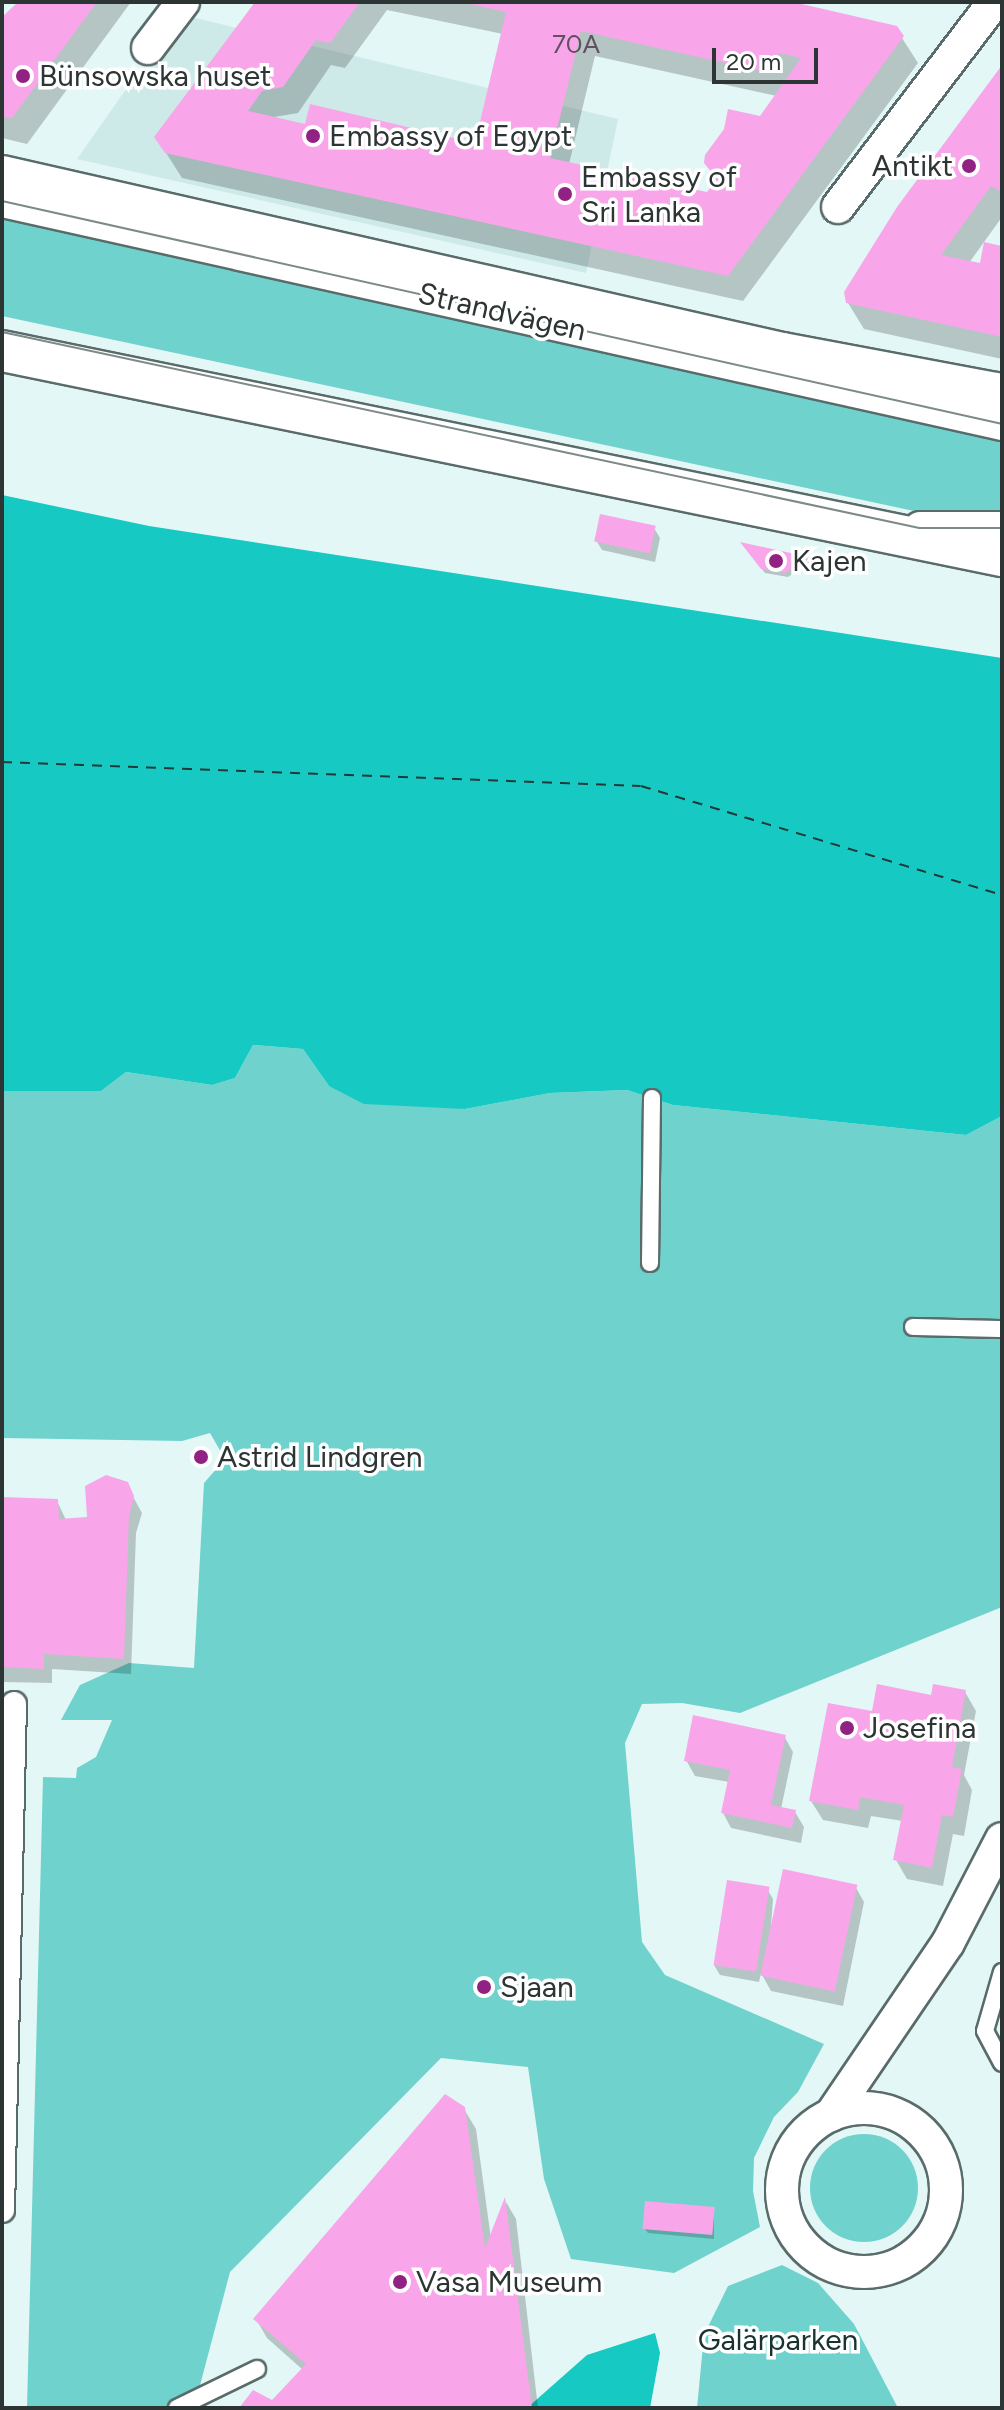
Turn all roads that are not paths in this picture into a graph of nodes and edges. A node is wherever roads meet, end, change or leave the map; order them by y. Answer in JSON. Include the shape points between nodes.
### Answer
{"nodes":[{"id":1,"x":183,"y":2,"type":"edge"},
{"id":2,"x":994,"y":2,"type":"edge"},
{"id":3,"x":148,"y":48,"type":"dead end"},
{"id":4,"x":2,"y":176,"type":"edge"},
{"id":5,"x":2,"y":201,"type":"edge"},
{"id":6,"x":838,"y":207,"type":"dead end"},
{"id":7,"x":2,"y":332,"type":"edge"},
{"id":8,"x":2,"y":351,"type":"edge"},
{"id":9,"x":1002,"y":394,"type":"edge"},
{"id":10,"x":1002,"y":424,"type":"edge"},
{"id":11,"x":1002,"y":528,"type":"edge"},
{"id":12,"x":1002,"y":556,"type":"edge"},
{"id":13,"x":652,"y":1098,"type":"dead end"},
{"id":14,"x":650,"y":1263,"type":"dead end"},
{"id":15,"x":913,"y":1327,"type":"dead end"},
{"id":16,"x":1002,"y":1329,"type":"edge"},
{"id":17,"x":14,"y":1704,"type":"dead end"},
{"id":18,"x":1002,"y":1839,"type":"edge"},
{"id":19,"x":1002,"y":1972,"type":"edge"},
{"id":20,"x":879,"y":2046,"type":"junction"},
{"id":21,"x":1002,"y":2063,"type":"edge"},
{"id":22,"x":895,"y":2114,"type":"junction"},
{"id":23,"x":831,"y":2115,"type":"junction"},
{"id":24,"x":2,"y":2210,"type":"edge"},
{"id":25,"x":257,"y":2369,"type":"dead end"},
{"id":26,"x":177,"y":2408,"type":"edge"}],
"edges":[{"from":1,"to":3,"type":"street"},
{"from":2,"to":6,"type":"street"},
{"from":4,"to":9,"type":"street","name":"Strandvägen","via":[[782,353]]},
{"from":5,"to":10,"type":"street","name":"Strandvägen"},
{"from":7,"to":11,"type":"street","via":[[919,528]]},
{"from":8,"to":12,"type":"street"},
{"from":13,"to":14,"type":"lane"},
{"from":15,"to":16,"type":"lane"},
{"from":17,"to":24,"type":"street"},
{"from":18,"to":20,"type":"street","via":[[948,1943]]},
{"from":19,"to":21,"type":"lane","via":[[985,2031]]},
{"from":20,"to":22,"type":"street","via":[[884,2087]]},
{"from":20,"to":23,"type":"street"},
{"from":22,"to":23,"type":"street","via":[[874,2108]]},
{"from":22,"to":23,"type":"street","via":[[919,2129],[937,2151],[945,2177],[945,2205],[936,2230],[919,2252],[895,2267],[869,2272],[843,2270],[818,2259],[786,2218],[785,2167],[796,2144]]},
{"from":25,"to":26,"type":"lane"}]}
